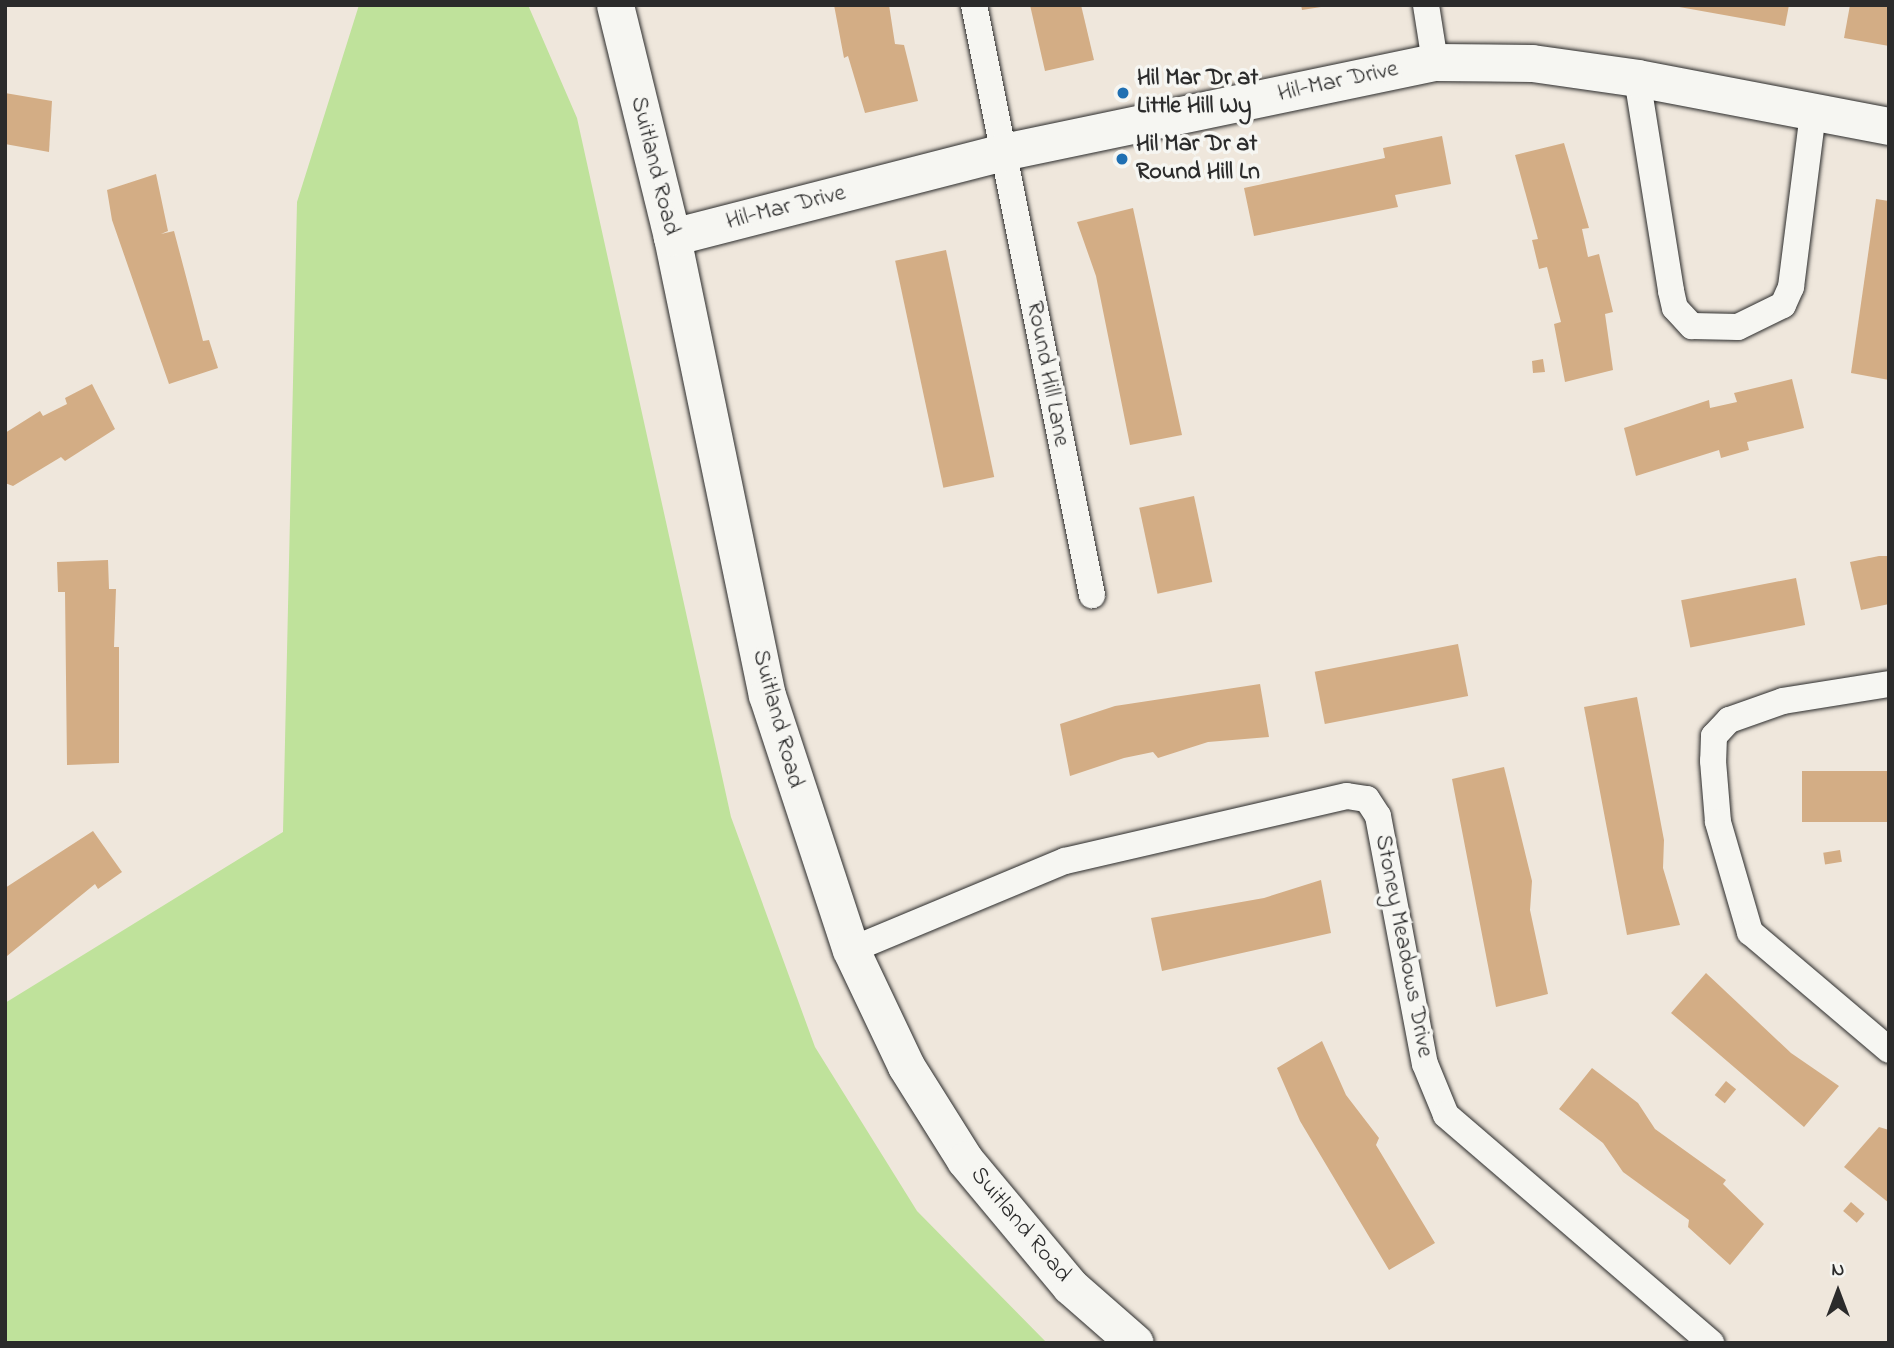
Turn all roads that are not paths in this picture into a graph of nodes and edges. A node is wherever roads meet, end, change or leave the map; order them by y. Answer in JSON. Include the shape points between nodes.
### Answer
{"nodes":[{"id":1,"x":615,"y":5,"type":"edge"},
{"id":2,"x":974,"y":5,"type":"edge"},
{"id":3,"x":1426,"y":5,"type":"edge"},
{"id":4,"x":1435,"y":62,"type":"junction"},
{"id":5,"x":1637,"y":78,"type":"junction"},
{"id":6,"x":1813,"y":113,"type":"junction"},
{"id":7,"x":1889,"y":126,"type":"edge"},
{"id":8,"x":1003,"y":152,"type":"junction"},
{"id":9,"x":672,"y":237,"type":"junction"},
{"id":10,"x":1092,"y":595,"type":"dead end"},
{"id":11,"x":1889,"y":684,"type":"edge"},
{"id":12,"x":851,"y":950,"type":"junction"},
{"id":13,"x":1889,"y":1050,"type":"edge"},
{"id":14,"x":1135,"y":1343,"type":"edge"},
{"id":15,"x":1711,"y":1343,"type":"edge"}],
"edges":[{"from":1,"to":9,"type":"main road","name":"Suitland Road"},
{"from":2,"to":8,"type":"street","name":"Round Hill Lane"},
{"from":3,"to":4,"type":"street"},
{"from":4,"to":5,"type":"main road","name":"Hil-Mar Drive","via":[[1532,63]]},
{"from":4,"to":8,"type":"main road","name":"Hil-Mar Drive"},
{"from":5,"to":6,"type":"main road","name":"Hil-Mar Drive"},
{"from":5,"to":6,"type":"street","via":[[1673,299],[1692,326],[1738,327],[1783,305],[1791,287]]},
{"from":6,"to":7,"type":"main road","name":"Hil-Mar Drive"},
{"from":8,"to":9,"type":"main road","name":"Hil-Mar Drive"},
{"from":8,"to":10,"type":"street","name":"Round Hill Lane"},
{"from":9,"to":12,"type":"main road","name":"Suitland Road","via":[[767,695]]},
{"from":11,"to":13,"type":"street","via":[[1783,701],[1729,720],[1714,736],[1713,761],[1718,822],[1750,932]]},
{"from":12,"to":14,"type":"main road","name":"Suitland Road","via":[[906,1066],[965,1160],[1070,1286]]},
{"from":12,"to":15,"type":"street","name":"Stoney Meadows Drive","via":[[1065,861],[1347,796],[1367,799],[1378,816],[1425,1064],[1446,1115]]}]}
